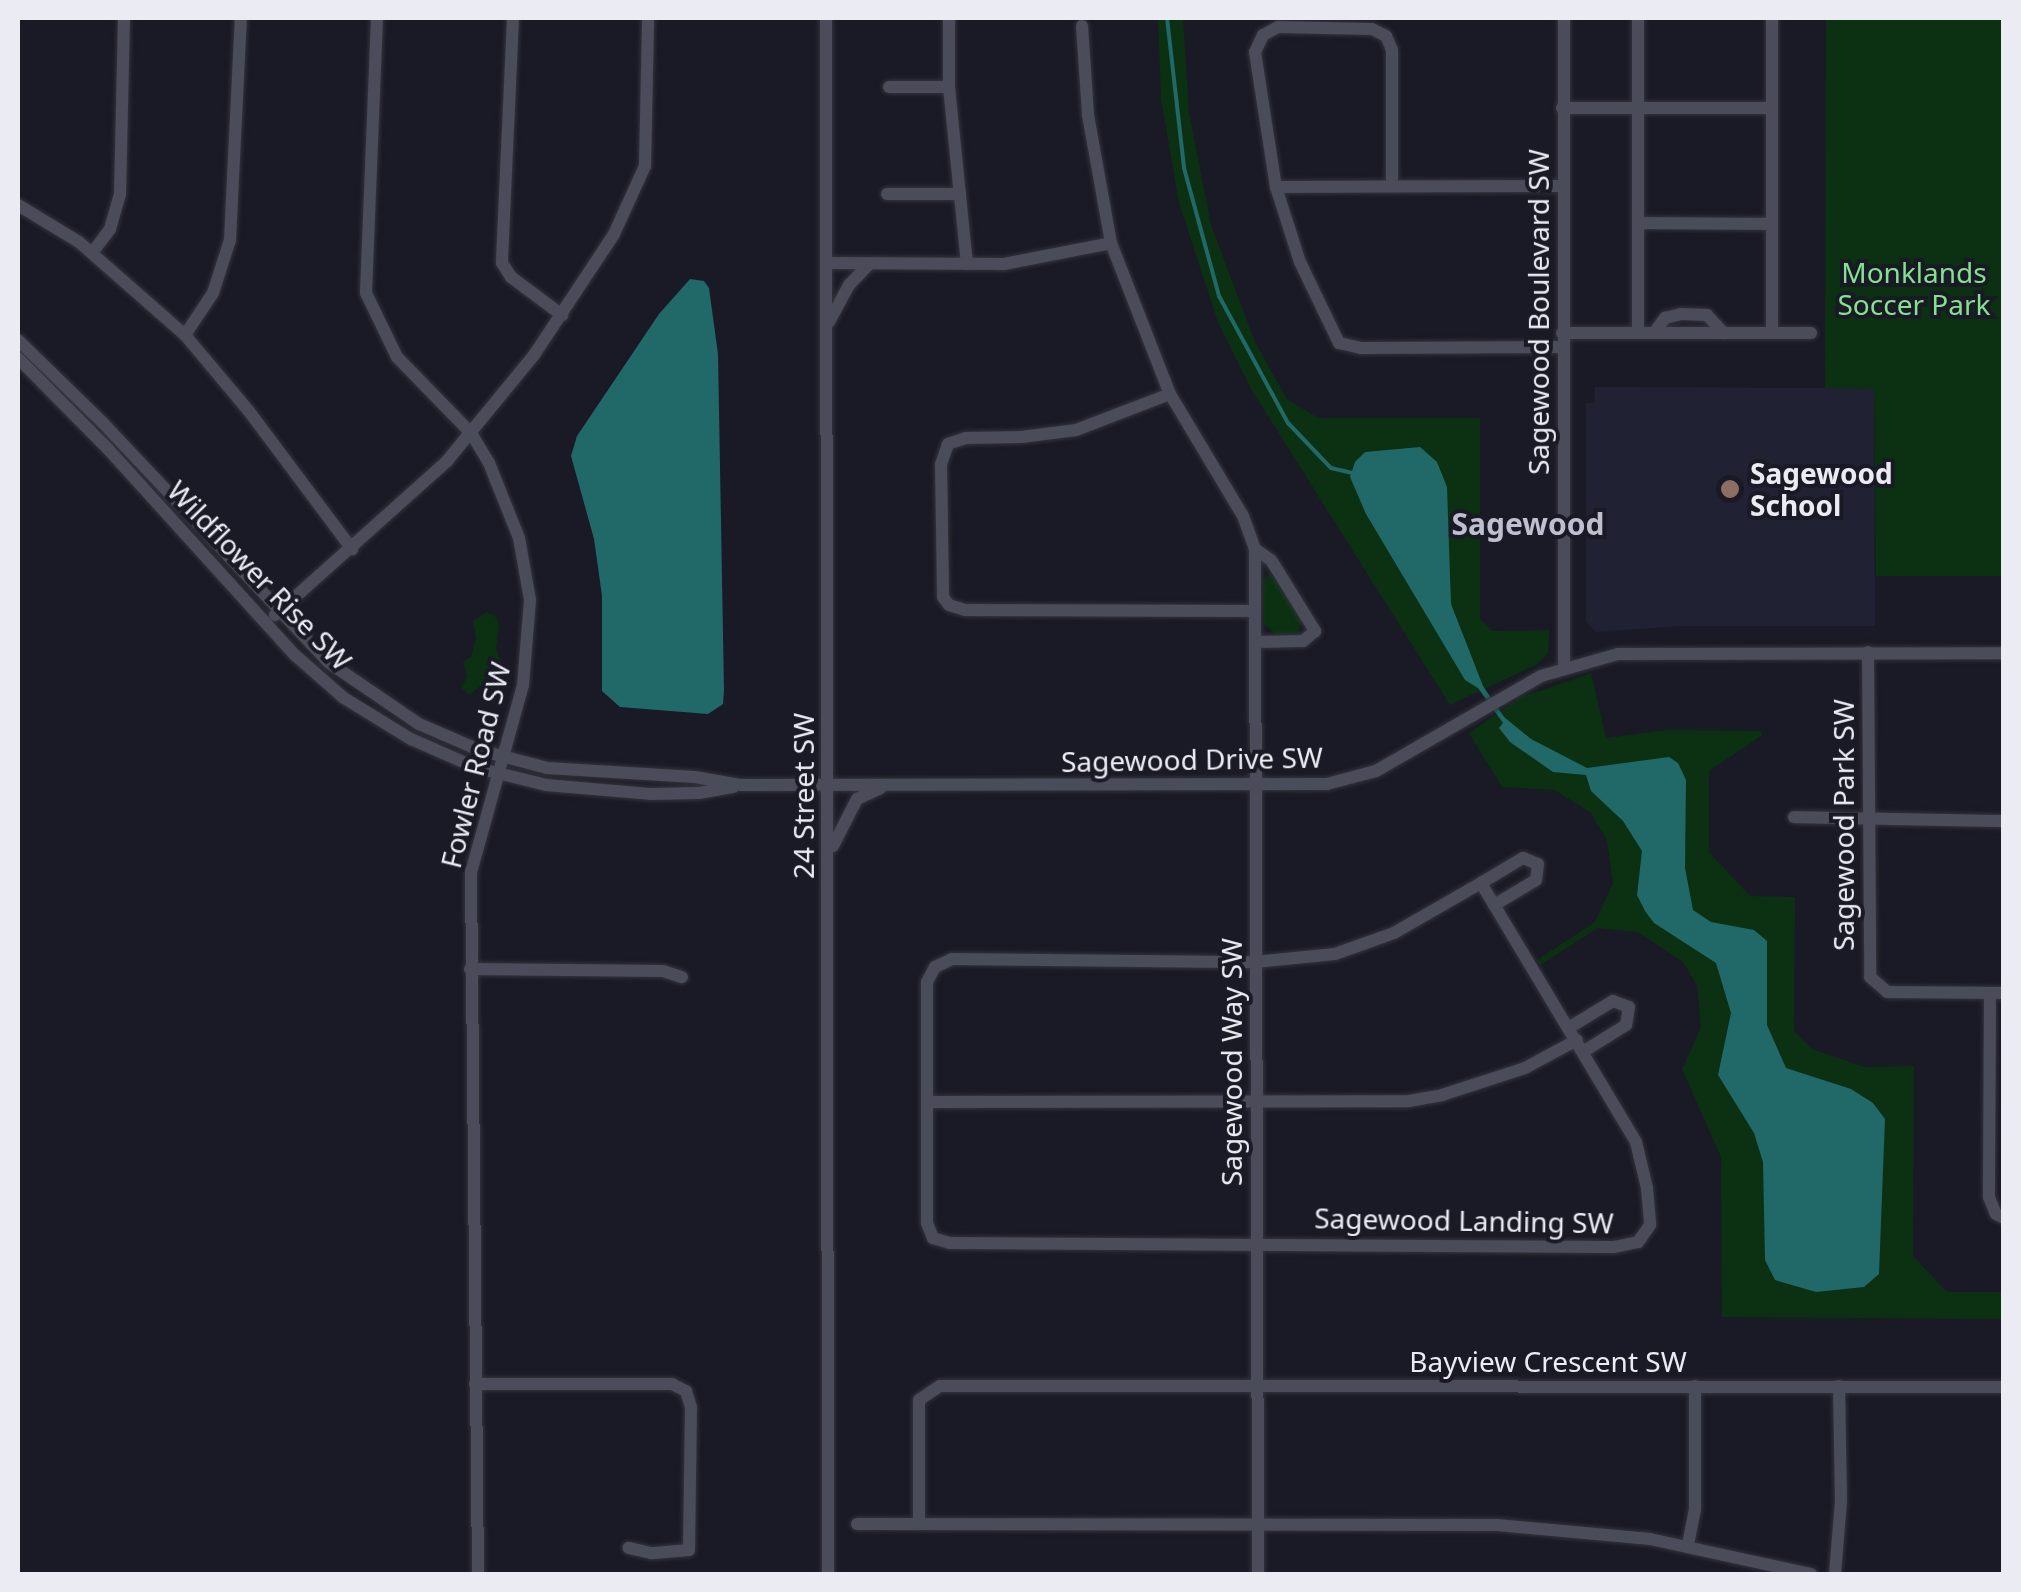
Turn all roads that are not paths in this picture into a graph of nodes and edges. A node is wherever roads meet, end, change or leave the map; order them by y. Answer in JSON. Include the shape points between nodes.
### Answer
{"nodes":[{"id":1,"x":124,"y":18,"type":"edge"},
{"id":2,"x":241,"y":18,"type":"edge"},
{"id":3,"x":377,"y":18,"type":"edge"},
{"id":4,"x":514,"y":18,"type":"edge"},
{"id":5,"x":648,"y":18,"type":"edge"},
{"id":6,"x":826,"y":18,"type":"edge"},
{"id":7,"x":949,"y":18,"type":"edge"},
{"id":8,"x":1564,"y":18,"type":"edge"},
{"id":9,"x":1638,"y":18,"type":"edge"},
{"id":10,"x":1772,"y":18,"type":"edge"},
{"id":11,"x":1082,"y":26,"type":"dead end"},
{"id":12,"x":889,"y":86,"type":"dead end"},
{"id":13,"x":949,"y":86,"type":"junction"},
{"id":14,"x":1562,"y":108,"type":"junction"},
{"id":15,"x":1638,"y":108,"type":"junction"},
{"id":16,"x":1772,"y":108,"type":"junction"},
{"id":17,"x":1392,"y":186,"type":"junction"},
{"id":18,"x":1562,"y":186,"type":"junction"},
{"id":19,"x":1276,"y":187,"type":"junction"},
{"id":20,"x":887,"y":194,"type":"dead end"},
{"id":21,"x":960,"y":194,"type":"junction"},
{"id":22,"x":18,"y":205,"type":"edge"},
{"id":23,"x":1638,"y":223,"type":"junction"},
{"id":24,"x":1772,"y":224,"type":"junction"},
{"id":25,"x":1111,"y":243,"type":"junction"},
{"id":26,"x":92,"y":253,"type":"junction"},
{"id":27,"x":827,"y":262,"type":"junction"},
{"id":28,"x":870,"y":263,"type":"junction"},
{"id":29,"x":966,"y":264,"type":"junction"},
{"id":30,"x":562,"y":316,"type":"junction"},
{"id":31,"x":828,"y":324,"type":"junction"},
{"id":32,"x":1772,"y":332,"type":"junction"},
{"id":33,"x":1811,"y":332,"type":"dead end"},
{"id":34,"x":1638,"y":333,"type":"junction"},
{"id":35,"x":185,"y":335,"type":"junction"},
{"id":36,"x":18,"y":340,"type":"edge"},
{"id":37,"x":1562,"y":340,"type":"junction"},
{"id":38,"x":18,"y":358,"type":"edge"},
{"id":39,"x":1170,"y":394,"type":"junction"},
{"id":40,"x":472,"y":434,"type":"junction"},
{"id":41,"x":352,"y":548,"type":"junction"},
{"id":42,"x":1255,"y":549,"type":"junction"},
{"id":43,"x":1255,"y":611,"type":"junction"},
{"id":44,"x":278,"y":613,"type":"junction"},
{"id":45,"x":266,"y":624,"type":"junction"},
{"id":46,"x":1256,"y":642,"type":"junction"},
{"id":47,"x":1868,"y":652,"type":"junction"},
{"id":48,"x":2004,"y":652,"type":"edge"},
{"id":49,"x":1564,"y":666,"type":"junction"},
{"id":50,"x":502,"y":758,"type":"junction"},
{"id":51,"x":498,"y":774,"type":"junction"},
{"id":52,"x":830,"y":785,"type":"junction"},
{"id":53,"x":1255,"y":785,"type":"junction"},
{"id":54,"x":740,"y":786,"type":"junction"},
{"id":55,"x":888,"y":786,"type":"junction"},
{"id":56,"x":1794,"y":817,"type":"dead end"},
{"id":57,"x":1870,"y":820,"type":"junction"},
{"id":58,"x":2004,"y":821,"type":"edge"},
{"id":59,"x":829,"y":857,"type":"junction"},
{"id":60,"x":1480,"y":883,"type":"junction"},
{"id":61,"x":1494,"y":905,"type":"junction"},
{"id":62,"x":1255,"y":962,"type":"junction"},
{"id":63,"x":470,"y":969,"type":"junction"},
{"id":64,"x":682,"y":977,"type":"dead end"},
{"id":65,"x":1997,"y":993,"type":"edge"},
{"id":66,"x":1577,"y":1039,"type":"junction"},
{"id":67,"x":927,"y":1102,"type":"junction"},
{"id":68,"x":1256,"y":1103,"type":"junction"},
{"id":69,"x":2004,"y":1218,"type":"edge"},
{"id":70,"x":1258,"y":1242,"type":"junction"},
{"id":71,"x":476,"y":1384,"type":"junction"},
{"id":72,"x":1257,"y":1385,"type":"junction"},
{"id":73,"x":1695,"y":1386,"type":"junction"},
{"id":74,"x":1840,"y":1386,"type":"junction"},
{"id":75,"x":2004,"y":1387,"type":"edge"},
{"id":76,"x":1258,"y":1523,"type":"junction"},
{"id":77,"x":857,"y":1524,"type":"dead end"},
{"id":78,"x":919,"y":1524,"type":"junction"},
{"id":79,"x":1688,"y":1545,"type":"junction"},
{"id":80,"x":629,"y":1548,"type":"dead end"},
{"id":81,"x":478,"y":1574,"type":"edge"},
{"id":82,"x":828,"y":1574,"type":"edge"},
{"id":83,"x":1258,"y":1574,"type":"edge"},
{"id":84,"x":1811,"y":1574,"type":"edge"},
{"id":85,"x":1835,"y":1574,"type":"edge"}],
"edges":[{"from":1,"to":26,"type":"street","via":[[120,194],[117,214]]},
{"from":2,"to":35,"type":"street","via":[[230,240],[213,293]]},
{"from":3,"to":40,"type":"street","name":"Fowler Road SW","via":[[366,293],[397,357]]},
{"from":4,"to":30,"type":"street","via":[[502,263]]},
{"from":5,"to":30,"type":"street","via":[[644,166],[621,220]]},
{"from":6,"to":27,"type":"street","name":"24 Street SW"},
{"from":7,"to":13,"type":"street"},
{"from":8,"to":14,"type":"street","name":"Sagewood Boulevard SW"},
{"from":9,"to":15,"type":"street"},
{"from":10,"to":16,"type":"street"},
{"from":11,"to":25,"type":"street","via":[[1088,115]]},
{"from":12,"to":13,"type":"street"},
{"from":13,"to":21,"type":"street"},
{"from":14,"to":15,"type":"street"},
{"from":14,"to":18,"type":"street","name":"Sagewood Boulevard SW"},
{"from":15,"to":16,"type":"street"},
{"from":15,"to":23,"type":"street"},
{"from":16,"to":24,"type":"street"},
{"from":17,"to":18,"type":"street"},
{"from":17,"to":19,"type":"street"},
{"from":17,"to":19,"type":"street","via":[[1392,50],[1386,36],[1372,29],[1278,27],[1263,35],[1255,52]]},
{"from":18,"to":37,"type":"street","name":"Sagewood Boulevard SW"},
{"from":19,"to":37,"type":"street","via":[[1300,262],[1339,342],[1360,348]]},
{"from":20,"to":21,"type":"street"},
{"from":21,"to":29,"type":"street"},
{"from":22,"to":26,"type":"street"},
{"from":23,"to":24,"type":"street"},
{"from":23,"to":34,"type":"street"},
{"from":24,"to":32,"type":"street"},
{"from":25,"to":29,"type":"street","via":[[1039,260]]},
{"from":25,"to":39,"type":"street"},
{"from":26,"to":35,"type":"street"},
{"from":27,"to":28,"type":"street"},
{"from":27,"to":31,"type":"street","name":"24 Street SW"},
{"from":28,"to":29,"type":"street"},
{"from":28,"to":31,"type":"street","via":[[848,284]]},
{"from":30,"to":40,"type":"street"},
{"from":31,"to":52,"type":"street","name":"24 Street SW"},
{"from":32,"to":33,"type":"street"},
{"from":32,"to":34,"type":"street"},
{"from":34,"to":37,"type":"street"},
{"from":35,"to":41,"type":"street"},
{"from":36,"to":44,"type":"street","name":"Wildflower Rise SW"},
{"from":37,"to":49,"type":"street","name":"Sagewood Boulevard SW"},
{"from":38,"to":45,"type":"street","name":"Wildflower Rise SW"},
{"from":39,"to":42,"type":"street","via":[[1244,516]]},
{"from":39,"to":43,"type":"street","via":[[1076,430],[948,444],[941,464],[943,598],[965,610]]},
{"from":40,"to":41,"type":"street"},
{"from":40,"to":50,"type":"street","name":"Fowler Road SW","via":[[508,506],[527,572],[527,660]]},
{"from":41,"to":44,"type":"street"},
{"from":42,"to":43,"type":"street","name":"Sagewood Way SW"},
{"from":42,"to":46,"type":"street","via":[[1271,560],[1315,630],[1303,641]]},
{"from":43,"to":46,"type":"street","name":"Sagewood Way SW"},
{"from":44,"to":45,"type":"street"},
{"from":44,"to":50,"type":"street","name":"Wildflower Rise SW","via":[[387,706]]},
{"from":45,"to":51,"type":"street","name":"Wildflower Rise SW","via":[[344,698],[443,756]]},
{"from":46,"to":53,"type":"street","name":"Sagewood Way SW"},
{"from":47,"to":48,"type":"street","name":"Sagewood Drive SW"},
{"from":47,"to":49,"type":"street","name":"Sagewood Drive SW","via":[[1646,651]]},
{"from":47,"to":57,"type":"street","name":"Sagewood Park SW"},
{"from":49,"to":53,"type":"street","name":"Sagewood Drive SW","via":[[1352,780]]},
{"from":50,"to":51,"type":"street","name":"Fowler Road SW"},
{"from":50,"to":54,"type":"street","name":"Wildflower Rise SW"},
{"from":51,"to":54,"type":"street","name":"Wildflower Rise SW","via":[[613,793],[698,794]]},
{"from":51,"to":63,"type":"street","name":"Fowler Road SW","via":[[471,872]]},
{"from":52,"to":54,"type":"street","name":"Wildflower Rise SW"},
{"from":52,"to":55,"type":"street","name":"Sagewood Drive SW"},
{"from":52,"to":59,"type":"street","name":"24 Street SW"},
{"from":53,"to":55,"type":"street","name":"Sagewood Drive SW"},
{"from":53,"to":62,"type":"street","name":"Sagewood Way SW"},
{"from":55,"to":59,"type":"street","via":[[856,799]]},
{"from":56,"to":57,"type":"street"},
{"from":57,"to":58,"type":"street"},
{"from":57,"to":65,"type":"street","name":"Sagewood Park SW","via":[[1868,970],[1874,984],[1887,992]]},
{"from":59,"to":82,"type":"street","name":"24 Street SW"},
{"from":60,"to":61,"type":"street","name":"Sagewood Landing SW"},
{"from":60,"to":61,"type":"street","via":[[1522,858],[1538,864],[1536,880]]},
{"from":60,"to":62,"type":"street","via":[[1364,945]]},
{"from":61,"to":66,"type":"street","name":"Sagewood Landing SW"},
{"from":62,"to":67,"type":"street","via":[[943,962],[927,982]]},
{"from":62,"to":68,"type":"street","name":"Sagewood Way SW"},
{"from":63,"to":64,"type":"street","via":[[651,970]]},
{"from":63,"to":71,"type":"street","name":"Fowler Road SW"},
{"from":65,"to":69,"type":"street","via":[[1989,1197]]},
{"from":66,"to":68,"type":"street","via":[[1524,1068],[1442,1096],[1376,1104]]},
{"from":66,"to":70,"type":"street","name":"Sagewood Landing SW","via":[[1628,1123],[1644,1165],[1650,1225],[1638,1242]]},
{"from":67,"to":68,"type":"street"},
{"from":67,"to":70,"type":"street","via":[[927,1222],[940,1242]]},
{"from":68,"to":70,"type":"street","name":"Sagewood Way SW"},
{"from":70,"to":72,"type":"street","name":"Sagewood Way SW"},
{"from":71,"to":80,"type":"street","via":[[672,1384],[686,1391],[689,1550],[651,1554]]},
{"from":71,"to":81,"type":"street","name":"Fowler Road SW"},
{"from":72,"to":73,"type":"street","name":"Bayview Crescent SW"},
{"from":72,"to":76,"type":"street","name":"Sagewood Way SW"},
{"from":72,"to":78,"type":"street","name":"Bayview Crescent SW","via":[[932,1388],[919,1400]]},
{"from":73,"to":74,"type":"street","name":"Bayview Crescent SW"},
{"from":73,"to":79,"type":"street"},
{"from":74,"to":75,"type":"street","name":"Bayview Crescent SW"},
{"from":74,"to":85,"type":"street"},
{"from":76,"to":78,"type":"street"},
{"from":76,"to":79,"type":"street","via":[[1498,1525]]},
{"from":76,"to":83,"type":"street","name":"Sagewood Way SW"},
{"from":77,"to":78,"type":"street"},
{"from":79,"to":84,"type":"street"}]}
